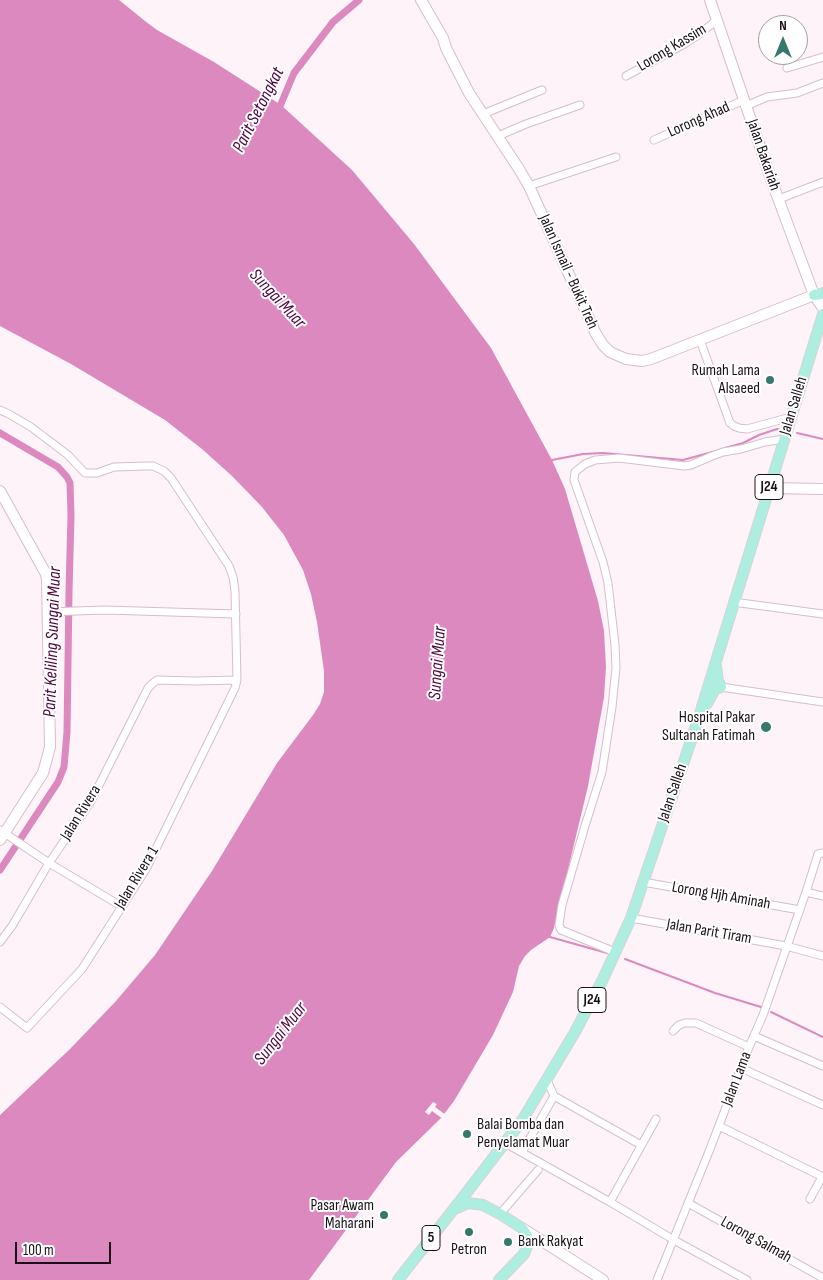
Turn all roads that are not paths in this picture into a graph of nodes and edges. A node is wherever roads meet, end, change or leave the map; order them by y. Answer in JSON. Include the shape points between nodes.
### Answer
{"nodes":[{"id":1,"x":421,"y":0,"type":"edge"},
{"id":2,"x":710,"y":0,"type":"edge"},
{"id":3,"x":717,"y":20,"type":"junction"},
{"id":4,"x":823,"y":57,"type":"edge"},
{"id":5,"x":787,"y":68,"type":"dead end"},
{"id":6,"x":626,"y":76,"type":"dead end"},
{"id":7,"x":823,"y":83,"type":"edge"},
{"id":8,"x":542,"y":90,"type":"dead end"},
{"id":9,"x":745,"y":103,"type":"junction"},
{"id":10,"x":580,"y":105,"type":"dead end"},
{"id":11,"x":483,"y":114,"type":"junction"},
{"id":12,"x":498,"y":136,"type":"junction"},
{"id":13,"x":654,"y":140,"type":"dead end"},
{"id":14,"x":616,"y":157,"type":"dead end"},
{"id":15,"x":823,"y":182,"type":"edge"},
{"id":16,"x":529,"y":186,"type":"junction"},
{"id":17,"x":779,"y":199,"type":"junction"},
{"id":18,"x":819,"y":294,"type":"edge"},
{"id":19,"x":823,"y":308,"type":"edge"},
{"id":20,"x":823,"y":314,"type":"edge"},
{"id":21,"x":700,"y":340,"type":"junction"},
{"id":22,"x":0,"y":410,"type":"edge"},
{"id":23,"x":791,"y":418,"type":"junction"},
{"id":24,"x":784,"y":439,"type":"junction"},
{"id":25,"x":769,"y":488,"type":"junction"},
{"id":26,"x":823,"y":489,"type":"edge"},
{"id":27,"x":0,"y":491,"type":"edge"},
{"id":28,"x":734,"y":602,"type":"junction"},
{"id":29,"x":47,"y":612,"type":"junction"},
{"id":30,"x":236,"y":614,"type":"junction"},
{"id":31,"x":823,"y":614,"type":"edge"},
{"id":32,"x":715,"y":660,"type":"junction"},
{"id":33,"x":237,"y":680,"type":"junction"},
{"id":34,"x":721,"y":687,"type":"junction"},
{"id":35,"x":823,"y":702,"type":"edge"},
{"id":36,"x":698,"y":717,"type":"junction"},
{"id":37,"x":4,"y":836,"type":"edge"},
{"id":38,"x":823,"y":853,"type":"edge"},
{"id":39,"x":49,"y":863,"type":"junction"},
{"id":40,"x":643,"y":882,"type":"junction"},
{"id":41,"x":806,"y":892,"type":"junction"},
{"id":42,"x":823,"y":896,"type":"edge"},
{"id":43,"x":121,"y":906,"type":"junction"},
{"id":44,"x":800,"y":910,"type":"junction"},
{"id":45,"x":631,"y":918,"type":"junction"},
{"id":46,"x":0,"y":942,"type":"edge"},
{"id":47,"x":786,"y":946,"type":"junction"},
{"id":48,"x":615,"y":952,"type":"junction"},
{"id":49,"x":823,"y":956,"type":"edge"},
{"id":50,"x":0,"y":1007,"type":"edge"},
{"id":51,"x":672,"y":1031,"type":"dead end"},
{"id":52,"x":754,"y":1036,"type":"junction"},
{"id":53,"x":749,"y":1047,"type":"junction"},
{"id":54,"x":823,"y":1066,"type":"edge"},
{"id":55,"x":741,"y":1068,"type":"junction"},
{"id":56,"x":547,"y":1080,"type":"junction"},
{"id":57,"x":554,"y":1096,"type":"junction"},
{"id":58,"x":823,"y":1105,"type":"edge"},
{"id":59,"x":656,"y":1119,"type":"dead end"},
{"id":60,"x":719,"y":1126,"type":"junction"},
{"id":61,"x":505,"y":1143,"type":"junction"},
{"id":62,"x":641,"y":1145,"type":"junction"},
{"id":63,"x":522,"y":1152,"type":"junction"},
{"id":64,"x":538,"y":1170,"type":"dead end"},
{"id":65,"x":822,"y":1177,"type":"edge"},
{"id":66,"x":475,"y":1183,"type":"junction"},
{"id":67,"x":810,"y":1199,"type":"dead end"},
{"id":68,"x":610,"y":1202,"type":"junction"},
{"id":69,"x":688,"y":1203,"type":"junction"},
{"id":70,"x":483,"y":1205,"type":"junction"},
{"id":71,"x":453,"y":1210,"type":"junction"},
{"id":72,"x":500,"y":1214,"type":"junction"},
{"id":73,"x":522,"y":1228,"type":"junction"},
{"id":74,"x":674,"y":1240,"type":"junction"},
{"id":75,"x":545,"y":1242,"type":"junction"},
{"id":76,"x":524,"y":1254,"type":"junction"},
{"id":77,"x":823,"y":1278,"type":"edge"},
{"id":78,"x":398,"y":1280,"type":"edge"},
{"id":79,"x":500,"y":1280,"type":"edge"},
{"id":80,"x":603,"y":1280,"type":"edge"},
{"id":81,"x":657,"y":1280,"type":"edge"},
{"id":82,"x":747,"y":1280,"type":"edge"}],
"edges":[{"from":1,"to":11,"type":"street","name":"Jalan Ismail - Bukit Treh"},
{"from":2,"to":3,"type":"street","name":"Jalan Bakariah"},
{"from":3,"to":6,"type":"street","name":"Lorong Kassim","via":[[686,43]]},
{"from":3,"to":9,"type":"street","name":"Jalan Bakariah"},
{"from":4,"to":5,"type":"street"},
{"from":7,"to":9,"type":"street","name":"Lorong Ahad","via":[[797,93]]},
{"from":8,"to":11,"type":"street"},
{"from":9,"to":13,"type":"street","name":"Lorong Ahad"},
{"from":9,"to":17,"type":"street","name":"Jalan Bakariah"},
{"from":10,"to":12,"type":"street"},
{"from":11,"to":12,"type":"street","name":"Jalan Ismail - Bukit Treh"},
{"from":12,"to":16,"type":"street","name":"Jalan Ismail - Bukit Treh"},
{"from":14,"to":16,"type":"street"},
{"from":15,"to":17,"type":"street"},
{"from":16,"to":21,"type":"street","name":"Jalan Ismail - Bukit Treh","via":[[596,334],[610,352],[626,359],[651,360]]},
{"from":17,"to":18,"type":"street","name":"Jalan Bakariah"},
{"from":18,"to":19,"type":"street","name":"Jalan Bakariah"},
{"from":18,"to":21,"type":"street","name":"Jalan Ismail - Bukit Treh"},
{"from":20,"to":23,"type":"main road","name":"Jalan Salleh","number":"J24"},
{"from":21,"to":23,"type":"street","via":[[730,423],[747,429]]},
{"from":22,"to":30,"type":"street","via":[[31,427],[68,455],[85,473],[114,467],[148,466],[164,471],[229,566],[236,591]]},
{"from":23,"to":24,"type":"main road","name":"Jalan Salleh","number":"J24"},
{"from":24,"to":25,"type":"main road","name":"Jalan Salleh","number":"J24"},
{"from":24,"to":48,"type":"street","via":[[723,452],[691,465],[619,458],[595,460],[575,472],[574,480],[608,582],[616,668],[602,772],[562,905],[559,925],[561,930]]},
{"from":25,"to":26,"type":"street"},
{"from":25,"to":28,"type":"main road","name":"Jalan Salleh","number":"J24"},
{"from":27,"to":29,"type":"street","via":[[46,574]]},
{"from":28,"to":31,"type":"street"},
{"from":28,"to":32,"type":"main road","name":"Jalan Salleh","number":"J24"},
{"from":29,"to":30,"type":"street","via":[[105,610]]},
{"from":29,"to":37,"type":"street","via":[[50,747],[43,773]]},
{"from":30,"to":33,"type":"street"},
{"from":32,"to":34,"type":"main road"},
{"from":32,"to":36,"type":"main road","name":"Jalan Salleh","number":"J24"},
{"from":33,"to":39,"type":"street","name":"Jalan Rivera","via":[[155,681],[148,688],[90,803]]},
{"from":33,"to":43,"type":"street","name":"Jalan Rivera 1","via":[[146,869]]},
{"from":34,"to":35,"type":"street"},
{"from":34,"to":36,"type":"main road","via":[[715,689]]},
{"from":36,"to":40,"type":"main road","name":"Jalan Salleh","number":"J24"},
{"from":37,"to":39,"type":"street"},
{"from":38,"to":41,"type":"street","name":"Jalan Lama","via":[[818,854]]},
{"from":39,"to":43,"type":"street"},
{"from":39,"to":46,"type":"street","name":"Jalan Rivera"},
{"from":40,"to":44,"type":"street","name":"Lorong Hjh Aminah"},
{"from":40,"to":45,"type":"main road","name":"Jalan Salleh","number":"J24"},
{"from":41,"to":42,"type":"street"},
{"from":41,"to":44,"type":"street","name":"Jalan Lama"},
{"from":43,"to":50,"type":"street","name":"Jalan Rivera 1","via":[[82,969],[27,1028]]},
{"from":44,"to":47,"type":"street","name":"Jalan Lama"},
{"from":45,"to":47,"type":"street","name":"Jalan Parit Tiram"},
{"from":45,"to":48,"type":"main road","name":"Jalan Salleh","number":"J24"},
{"from":47,"to":49,"type":"street","name":"Jalan Parit Tiram"},
{"from":47,"to":52,"type":"street","name":"Jalan Lama"},
{"from":48,"to":56,"type":"main road","name":"Jalan Salleh","number":"J24"},
{"from":51,"to":53,"type":"street","via":[[679,1025],[696,1023]]},
{"from":52,"to":53,"type":"street","name":"Jalan Lama"},
{"from":52,"to":54,"type":"street"},
{"from":53,"to":55,"type":"street","name":"Jalan Lama"},
{"from":55,"to":58,"type":"street"},
{"from":55,"to":60,"type":"street","name":"Jalan Lama"},
{"from":56,"to":57,"type":"street"},
{"from":56,"to":61,"type":"main road","name":"Jalan Salleh","number":"J24"},
{"from":57,"to":62,"type":"street"},
{"from":57,"to":63,"type":"street"},
{"from":59,"to":62,"type":"street"},
{"from":60,"to":65,"type":"street"},
{"from":60,"to":69,"type":"street","name":"Jalan Lama"},
{"from":61,"to":63,"type":"street"},
{"from":61,"to":66,"type":"main road","name":"Jalan Salleh","number":"J24"},
{"from":62,"to":68,"type":"street"},
{"from":63,"to":68,"type":"street"},
{"from":64,"to":72,"type":"street"},
{"from":65,"to":67,"type":"street"},
{"from":66,"to":70,"type":"main road","via":[[476,1197]]},
{"from":66,"to":71,"type":"main road","number":"5"},
{"from":68,"to":74,"type":"street"},
{"from":69,"to":74,"type":"street","name":"Jalan Lama"},
{"from":69,"to":77,"type":"street","name":"Lorong Salmah"},
{"from":70,"to":71,"type":"main road","number":"5","via":[[468,1203]]},
{"from":70,"to":72,"type":"main road"},
{"from":71,"to":78,"type":"main road","number":"5"},
{"from":72,"to":73,"type":"main road"},
{"from":73,"to":75,"type":"street"},
{"from":73,"to":76,"type":"main road","via":[[528,1239]]},
{"from":74,"to":81,"type":"street","name":"Jalan Lama"},
{"from":74,"to":82,"type":"street"},
{"from":75,"to":76,"type":"street"},
{"from":75,"to":80,"type":"street"},
{"from":76,"to":79,"type":"main road"}]}
